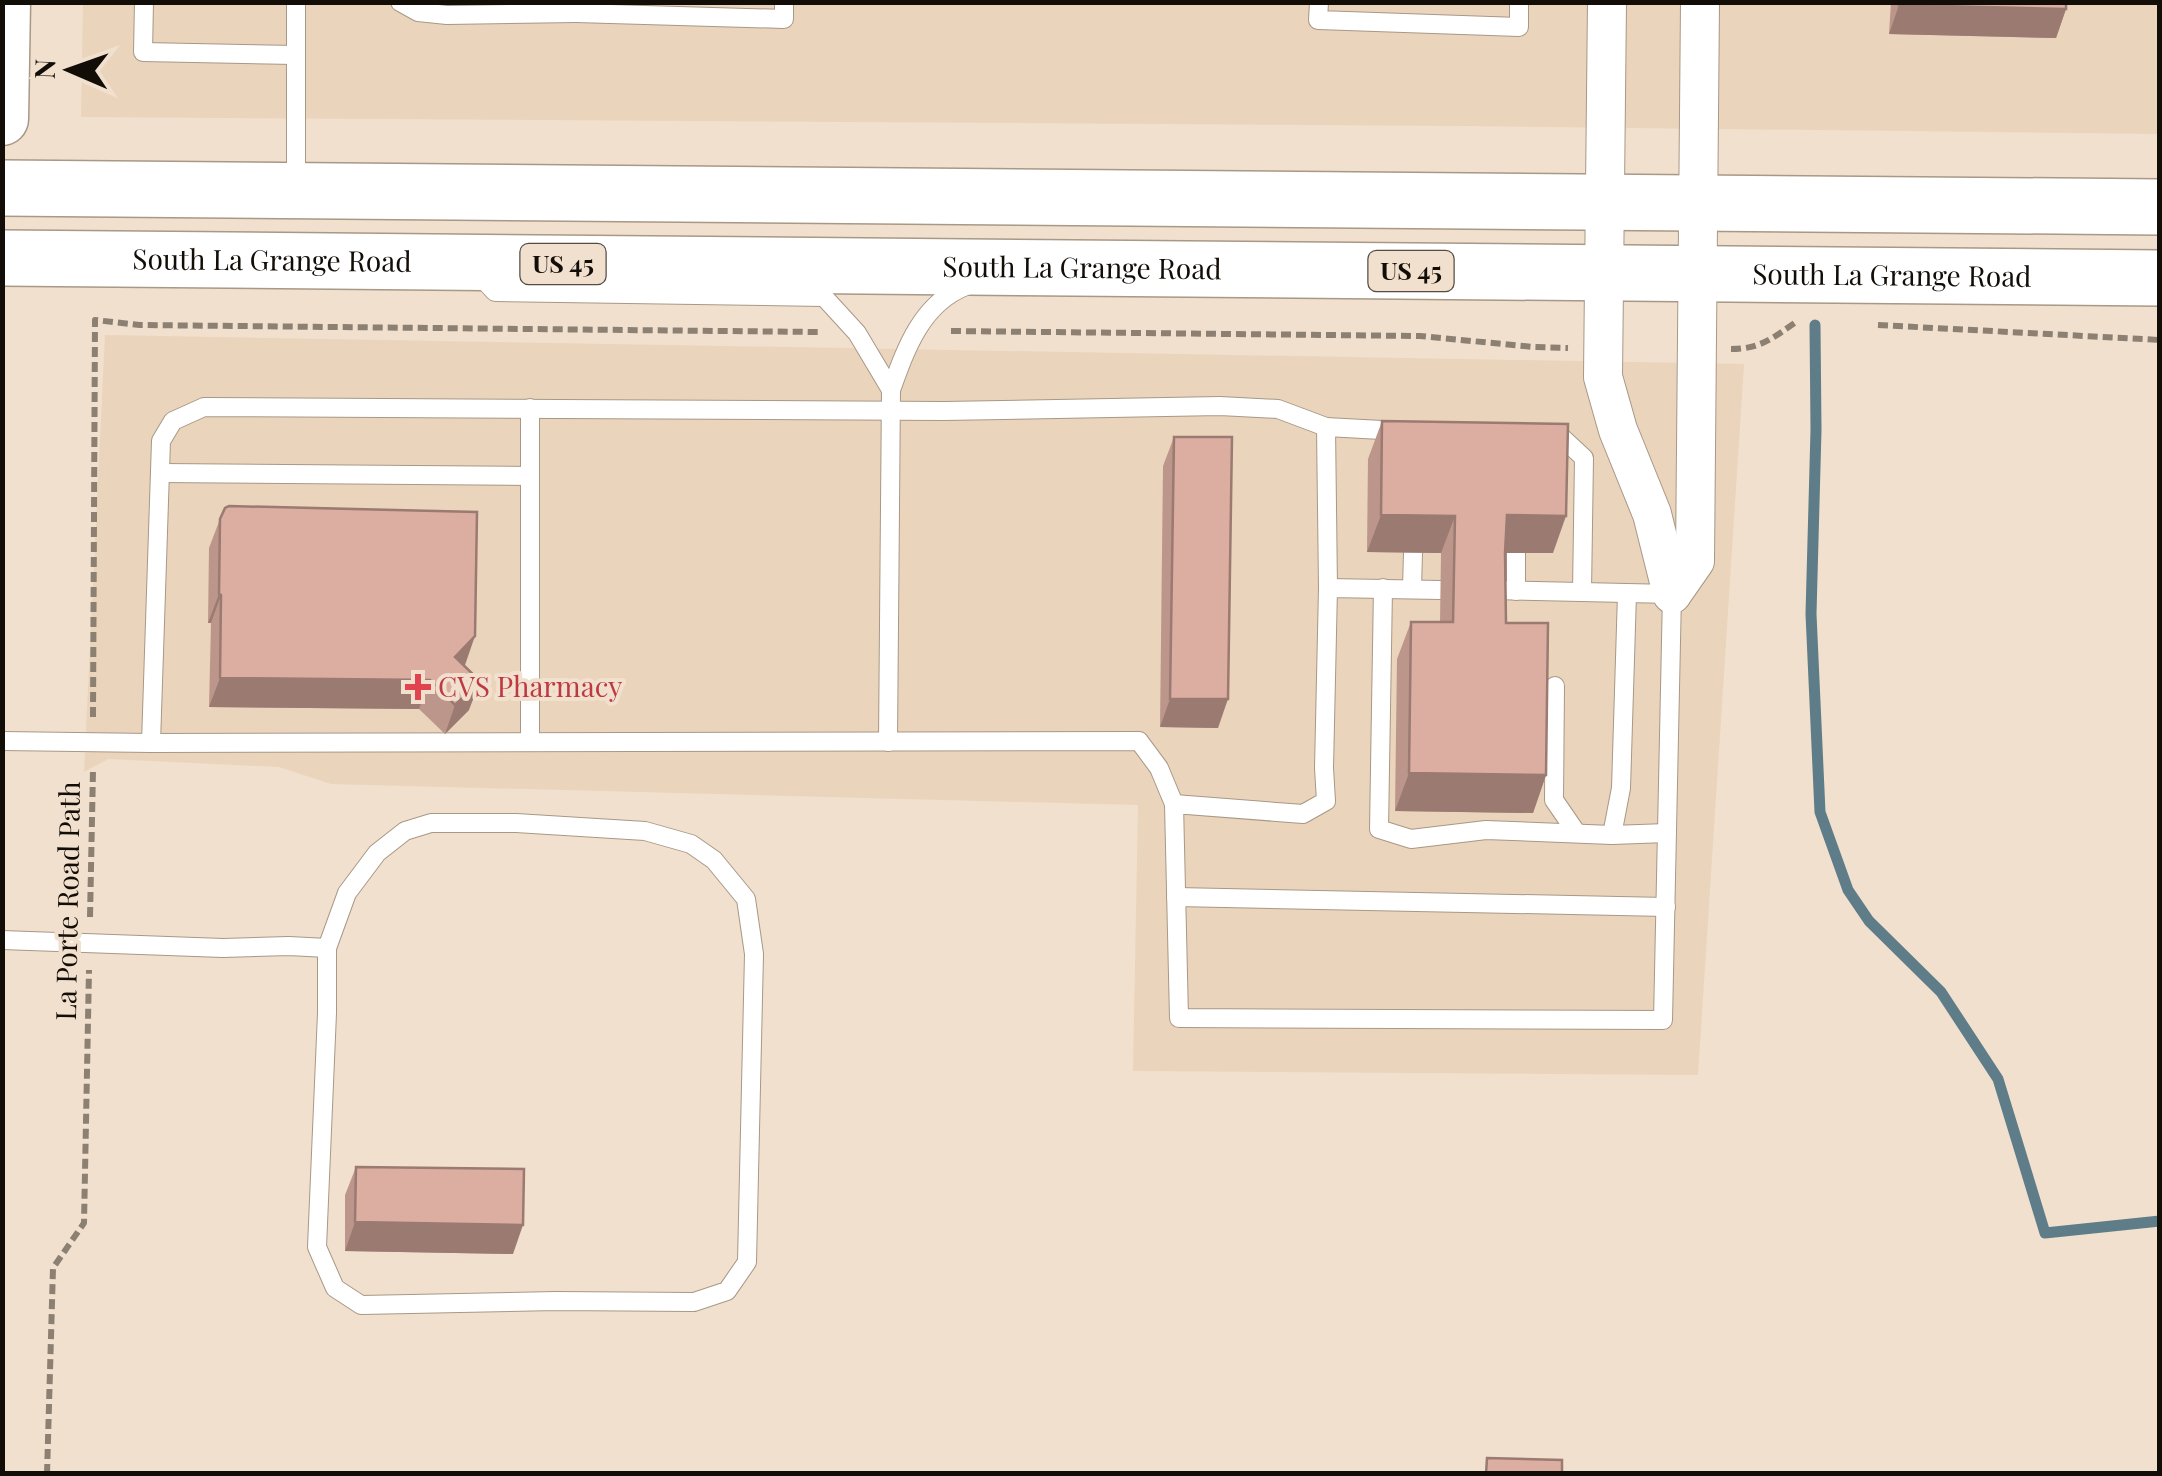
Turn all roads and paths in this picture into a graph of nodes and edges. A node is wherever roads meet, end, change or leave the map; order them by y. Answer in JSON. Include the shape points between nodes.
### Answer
{"nodes":[{"id":1,"x":4,"y":2,"type":"edge"},
{"id":2,"x":144,"y":2,"type":"edge"},
{"id":3,"x":296,"y":2,"type":"edge"},
{"id":4,"x":400,"y":2,"type":"edge"},
{"id":5,"x":784,"y":2,"type":"edge"},
{"id":6,"x":1318,"y":2,"type":"edge"},
{"id":7,"x":1519,"y":2,"type":"edge"},
{"id":8,"x":1607,"y":2,"type":"edge"},
{"id":9,"x":1700,"y":2,"type":"edge"},
{"id":10,"x":576,"y":8,"type":"edge"},
{"id":11,"x":687,"y":10,"type":"edge"},
{"id":12,"x":295,"y":55,"type":"junction"},
{"id":13,"x":2,"y":118,"type":"edge"},
{"id":14,"x":2,"y":188,"type":"edge"},
{"id":15,"x":296,"y":191,"type":"junction"},
{"id":16,"x":1605,"y":204,"type":"junction"},
{"id":17,"x":1698,"y":204,"type":"junction"},
{"id":18,"x":2160,"y":207,"type":"edge"},
{"id":19,"x":2,"y":258,"type":"edge"},
{"id":20,"x":467,"y":263,"type":"junction"},
{"id":21,"x":1013,"y":268,"type":"junction"},
{"id":22,"x":1604,"y":273,"type":"junction"},
{"id":23,"x":1698,"y":274,"type":"junction"},
{"id":24,"x":2160,"y":278,"type":"edge"},
{"id":25,"x":1798,"y":321,"type":"dead end"},
{"id":26,"x":1873,"y":325,"type":"dead end"},
{"id":27,"x":916,"y":331,"type":"junction"},
{"id":28,"x":857,"y":333,"type":"junction"},
{"id":29,"x":2160,"y":340,"type":"edge"},
{"id":30,"x":1604,"y":348,"type":"junction"},
{"id":31,"x":1697,"y":349,"type":"junction"},
{"id":32,"x":891,"y":390,"type":"junction"},
{"id":33,"x":530,"y":408,"type":"junction"},
{"id":34,"x":890,"y":410,"type":"junction"},
{"id":35,"x":1326,"y":427,"type":"junction"},
{"id":36,"x":1530,"y":434,"type":"edge"},
{"id":37,"x":1416,"y":446,"type":"edge"},
{"id":38,"x":160,"y":473,"type":"junction"},
{"id":39,"x":530,"y":476,"type":"junction"},
{"id":40,"x":1414,"y":552,"type":"edge"},
{"id":41,"x":1516,"y":553,"type":"edge"},
{"id":42,"x":1328,"y":588,"type":"junction"},
{"id":43,"x":1383,"y":588,"type":"junction"},
{"id":44,"x":1412,"y":588,"type":"junction"},
{"id":45,"x":1441,"y":590,"type":"dead end"},
{"id":46,"x":1491,"y":590,"type":"edge"},
{"id":47,"x":1516,"y":591,"type":"junction"},
{"id":48,"x":1582,"y":592,"type":"junction"},
{"id":49,"x":1628,"y":594,"type":"junction"},
{"id":50,"x":1672,"y":594,"type":"junction"},
{"id":51,"x":1555,"y":686,"type":"dead end"},
{"id":52,"x":2,"y":741,"type":"edge"},
{"id":53,"x":93,"y":742,"type":"junction"},
{"id":54,"x":530,"y":742,"type":"junction"},
{"id":55,"x":888,"y":742,"type":"junction"},
{"id":56,"x":151,"y":743,"type":"junction"},
{"id":57,"x":1174,"y":804,"type":"junction"},
{"id":58,"x":1576,"y":832,"type":"junction"},
{"id":59,"x":1667,"y":833,"type":"junction"},
{"id":60,"x":1612,"y":835,"type":"junction"},
{"id":61,"x":1176,"y":897,"type":"junction"},
{"id":62,"x":1666,"y":907,"type":"junction"},
{"id":63,"x":2,"y":940,"type":"edge"},
{"id":64,"x":90,"y":943,"type":"junction"},
{"id":65,"x":327,"y":948,"type":"junction"},
{"id":66,"x":47,"y":1474,"type":"edge"}],
"edges":[{"from":1,"to":13,"type":"street"},
{"from":2,"to":12,"type":"lane","via":[[143,52]]},
{"from":3,"to":12,"type":"lane"},
{"from":4,"to":10,"type":"lane","via":[[447,15]]},
{"from":5,"to":11,"type":"lane","via":[[784,19]]},
{"from":6,"to":7,"type":"lane","via":[[1318,20],[1519,27]]},
{"from":8,"to":16,"type":"street"},
{"from":9,"to":17,"type":"street"},
{"from":10,"to":11,"type":"lane"},
{"from":12,"to":15,"type":"lane"},
{"from":14,"to":15,"type":"main road"},
{"from":15,"to":16,"type":"main road"},
{"from":16,"to":17,"type":"main road"},
{"from":16,"to":22,"type":"street"},
{"from":17,"to":18,"type":"main road"},
{"from":17,"to":23,"type":"street"},
{"from":19,"to":20,"type":"main road","name":"South La Grange Road","number":"US 45"},
{"from":20,"to":21,"type":"main road","name":"South La Grange Road","number":"US 45"},
{"from":20,"to":28,"type":"lane","via":[[495,292],[824,298]]},
{"from":21,"to":22,"type":"main road","name":"South La Grange Road","number":"US 45"},
{"from":21,"to":27,"type":"lane","via":[[948,293]]},
{"from":22,"to":23,"type":"main road","name":"South La Grange Road","number":"US 45"},
{"from":22,"to":30,"type":"street"},
{"from":23,"to":24,"type":"main road","name":"South La Grange Road","number":"US 45"},
{"from":23,"to":31,"type":"street"},
{"from":25,"to":31,"type":"path","via":[[1766,343]]},
{"from":26,"to":29,"type":"path"},
{"from":27,"to":30,"type":"path","via":[[1420,336]]},
{"from":27,"to":32,"type":"lane"},
{"from":28,"to":32,"type":"lane"},
{"from":28,"to":53,"type":"path","name":"La Porte Road Path","via":[[140,326],[94,320]]},
{"from":30,"to":50,"type":"street","via":[[1603,376],[1652,514]]},
{"from":31,"to":50,"type":"street","via":[[1695,560]]},
{"from":32,"to":34,"type":"lane"},
{"from":33,"to":34,"type":"lane"},
{"from":33,"to":38,"type":"lane","via":[[204,408],[173,421],[161,441]]},
{"from":33,"to":39,"type":"lane"},
{"from":34,"to":35,"type":"lane","via":[[1220,406],[1278,409]]},
{"from":34,"to":55,"type":"lane"},
{"from":35,"to":37,"type":"lane","via":[[1416,432]]},
{"from":35,"to":42,"type":"lane"},
{"from":36,"to":48,"type":"lane","via":[[1557,434],[1584,458]]},
{"from":38,"to":39,"type":"lane"},
{"from":38,"to":56,"type":"lane"},
{"from":39,"to":54,"type":"lane"},
{"from":40,"to":44,"type":"lane"},
{"from":41,"to":47,"type":"lane"},
{"from":42,"to":43,"type":"lane"},
{"from":42,"to":57,"type":"lane","via":[[1326,801],[1303,814]]},
{"from":43,"to":44,"type":"lane"},
{"from":43,"to":58,"type":"lane","via":[[1379,830],[1411,840],[1486,830]]},
{"from":44,"to":45,"type":"lane"},
{"from":46,"to":47,"type":"lane"},
{"from":47,"to":48,"type":"lane"},
{"from":48,"to":49,"type":"lane"},
{"from":49,"to":50,"type":"lane"},
{"from":49,"to":60,"type":"lane","via":[[1621,788]]},
{"from":50,"to":59,"type":"lane"},
{"from":51,"to":58,"type":"lane","via":[[1554,800]]},
{"from":52,"to":53,"type":"lane"},
{"from":53,"to":56,"type":"lane"},
{"from":53,"to":64,"type":"path","name":"La Porte Road Path"},
{"from":54,"to":55,"type":"lane"},
{"from":54,"to":56,"type":"lane"},
{"from":55,"to":57,"type":"lane","via":[[1139,741]]},
{"from":57,"to":61,"type":"lane"},
{"from":58,"to":60,"type":"lane"},
{"from":59,"to":60,"type":"lane"},
{"from":59,"to":62,"type":"lane"},
{"from":61,"to":62,"type":"lane"},
{"from":61,"to":62,"type":"lane","via":[[1179,1018],[1663,1020]]},
{"from":63,"to":64,"type":"lane"},
{"from":64,"to":65,"type":"lane"},
{"from":64,"to":66,"type":"path","name":"La Porte Road Path","via":[[84,1223],[53,1268]]},
{"from":65,"to":65,"type":"lane","via":[[347,893],[377,854],[404,831],[430,823],[645,831],[691,844],[714,860],[746,899],[754,954],[747,1262],[727,1291],[694,1302],[361,1304],[334,1288],[317,1247]]}]}
